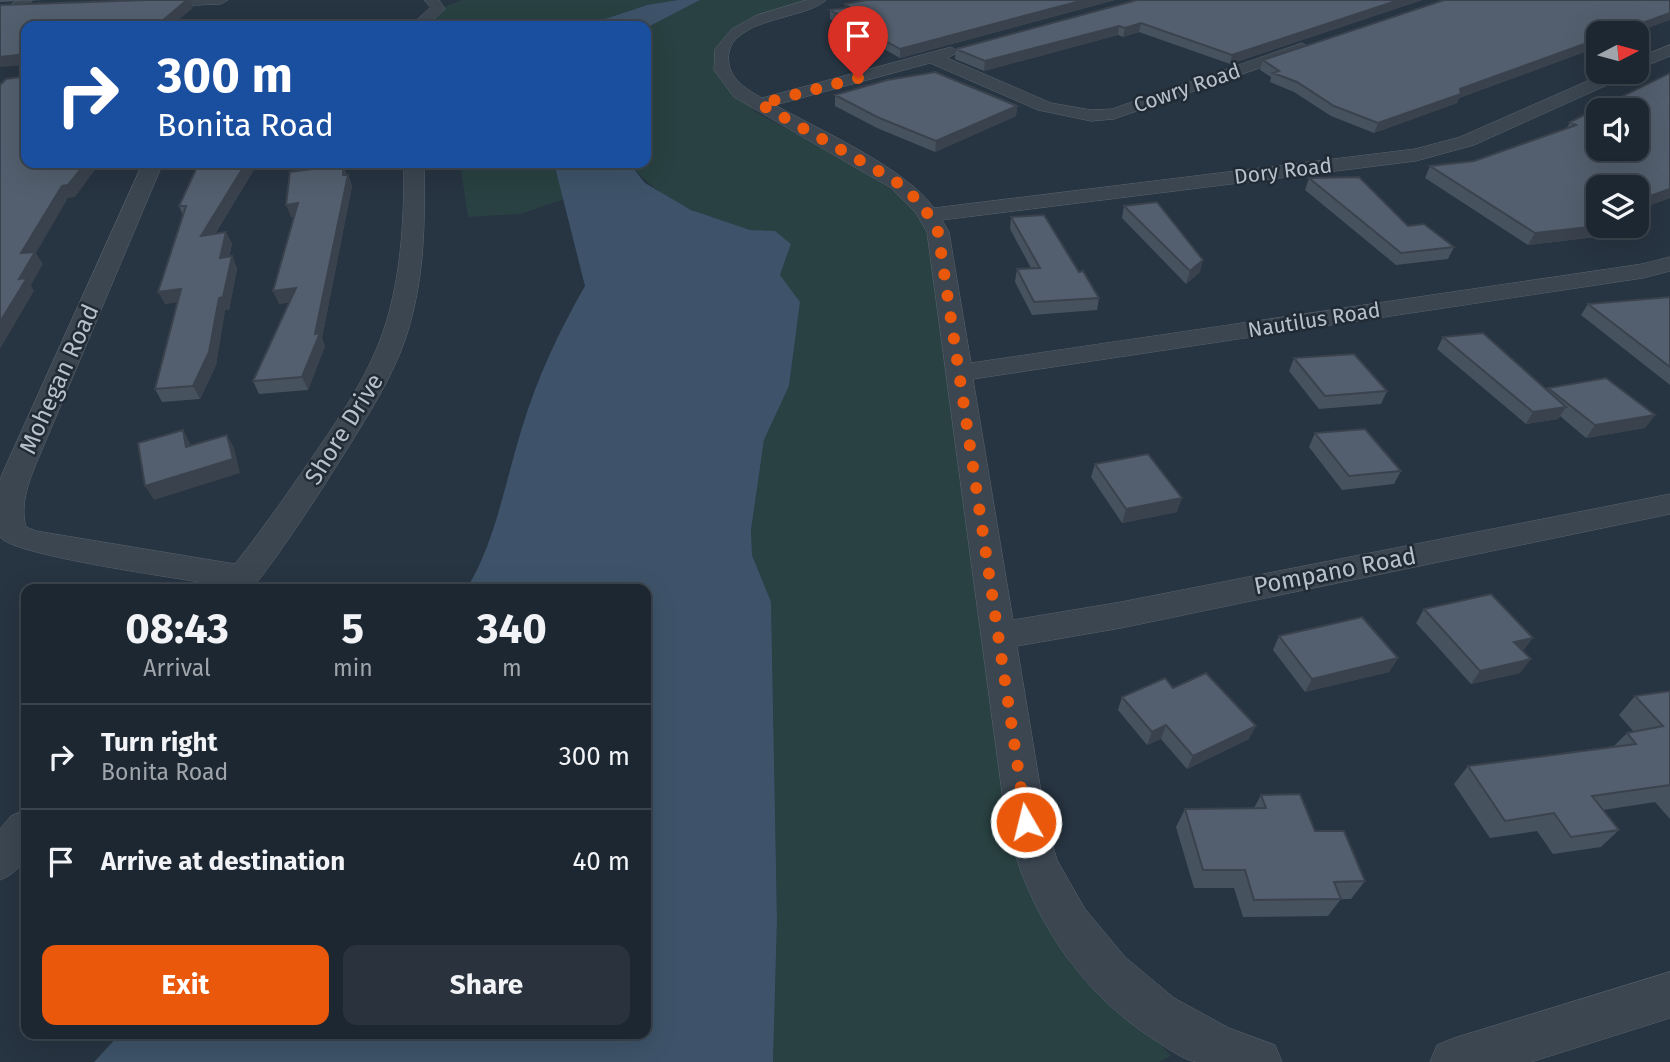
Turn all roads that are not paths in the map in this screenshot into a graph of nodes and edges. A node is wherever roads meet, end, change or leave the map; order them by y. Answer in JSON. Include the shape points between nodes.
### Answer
{"nodes":[{"id":1,"x":203,"y":0,"type":"edge"},
{"id":2,"x":221,"y":0,"type":"edge"},
{"id":3,"x":457,"y":0,"type":"edge"},
{"id":4,"x":837,"y":0,"type":"edge"},
{"id":5,"x":136,"y":3,"type":"edge"},
{"id":6,"x":21,"y":4,"type":"edge"},
{"id":7,"x":435,"y":4,"type":"edge"},
{"id":8,"x":806,"y":5,"type":"edge"},
{"id":9,"x":43,"y":6,"type":"edge"},
{"id":10,"x":0,"y":8,"type":"edge"},
{"id":11,"x":421,"y":21,"type":"edge"},
{"id":12,"x":1319,"y":42,"type":"edge"},
{"id":13,"x":971,"y":47,"type":"edge"},
{"id":14,"x":1670,"y":50,"type":"edge"},
{"id":15,"x":932,"y":57,"type":"junction"},
{"id":16,"x":1649,"y":59,"type":"edge"},
{"id":17,"x":1593,"y":84,"type":"edge"},
{"id":18,"x":760,"y":104,"type":"junction"},
{"id":19,"x":151,"y":168,"type":"edge"},
{"id":20,"x":414,"y":168,"type":"edge"},
{"id":21,"x":930,"y":215,"type":"junction"},
{"id":22,"x":1670,"y":264,"type":"edge"},
{"id":23,"x":958,"y":373,"type":"junction"},
{"id":24,"x":1670,"y":504,"type":"edge"},
{"id":25,"x":237,"y":584,"type":"edge"},
{"id":26,"x":999,"y":636,"type":"junction"},
{"id":27,"x":21,"y":835,"type":"edge"},
{"id":28,"x":0,"y":860,"type":"edge"},
{"id":29,"x":1670,"y":995,"type":"edge"},
{"id":30,"x":1258,"y":1062,"type":"edge"},
{"id":31,"x":1454,"y":1062,"type":"edge"}],
"edges":[{"from":1,"to":2,"type":"street"},
{"from":1,"to":5,"type":"street"},
{"from":3,"to":7,"type":"street"},
{"from":4,"to":8,"type":"street"},
{"from":6,"to":9,"type":"street"},
{"from":6,"to":10,"type":"street"},
{"from":7,"to":11,"type":"street"},
{"from":8,"to":18,"type":"street","via":[[752,23],[721,50],[721,72],[728,83]]},
{"from":12,"to":15,"type":"street","name":"Cowry Road","via":[[1102,116],[1061,113]]},
{"from":13,"to":15,"type":"street"},
{"from":14,"to":16,"type":"street"},
{"from":15,"to":18,"type":"street"},
{"from":17,"to":21,"type":"street","name":"Dory Road","via":[[1466,141],[1416,155]]},
{"from":18,"to":21,"type":"street","via":[[891,178]]},
{"from":19,"to":25,"type":"street","name":"Mohegan Road","via":[[20,464],[3,511],[5,524],[15,535],[36,542]]},
{"from":20,"to":25,"type":"street","name":"Shore Drive","via":[[413,228],[400,316],[376,382],[292,513]]},
{"from":21,"to":23,"type":"street","via":[[938,232]]},
{"from":22,"to":23,"type":"street","name":"Nautilus Road"},
{"from":23,"to":26,"type":"street"},
{"from":24,"to":26,"type":"street","name":"Pompano Road"},
{"from":26,"to":30,"type":"street","via":[[1026,822],[1038,866],[1061,912],[1099,965],[1143,1005],[1195,1037]]},
{"from":27,"to":28,"type":"street"},
{"from":29,"to":31,"type":"street"}]}
